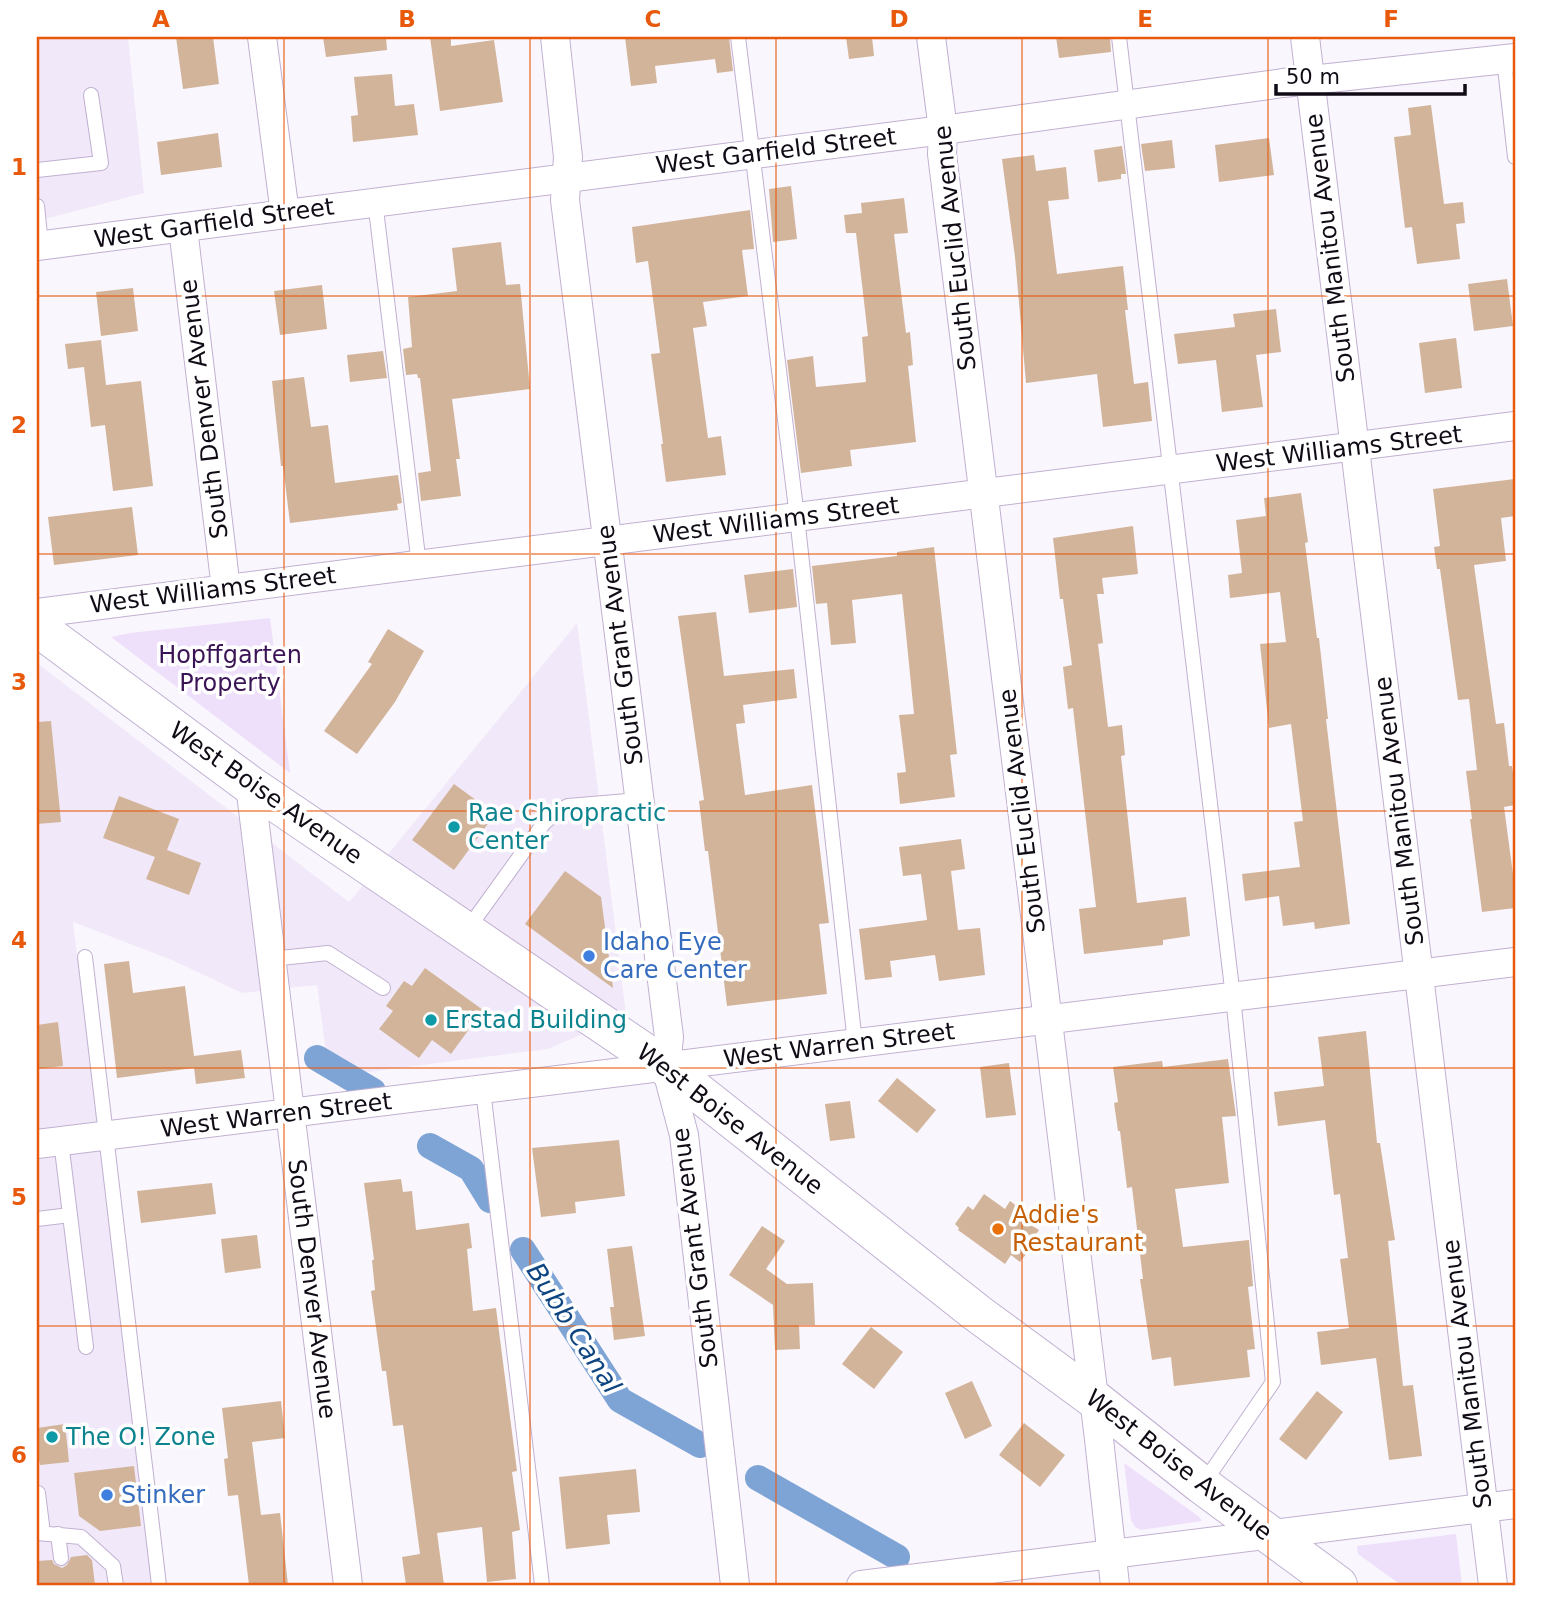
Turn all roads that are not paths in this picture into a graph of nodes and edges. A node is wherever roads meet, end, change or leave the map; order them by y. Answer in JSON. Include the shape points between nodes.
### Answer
{"nodes":[{"id":1,"x":262,"y":37,"type":"edge"},
{"id":2,"x":555,"y":37,"type":"edge"},
{"id":3,"x":738,"y":37,"type":"edge"},
{"id":4,"x":931,"y":37,"type":"edge"},
{"id":5,"x":1119,"y":37,"type":"edge"},
{"id":6,"x":1304,"y":37,"type":"edge"},
{"id":7,"x":1509,"y":58,"type":"edge"},
{"id":8,"x":1310,"y":79,"type":"junction"},
{"id":9,"x":91,"y":95,"type":"dead end"},
{"id":10,"x":1128,"y":104,"type":"junction"},
{"id":11,"x":943,"y":130,"type":"junction"},
{"id":12,"x":754,"y":155,"type":"junction"},
{"id":13,"x":1515,"y":157,"type":"edge"},
{"id":14,"x":37,"y":170,"type":"edge"},
{"id":15,"x":567,"y":177,"type":"junction"},
{"id":16,"x":374,"y":201,"type":"junction"},
{"id":17,"x":37,"y":206,"type":"edge"},
{"id":18,"x":285,"y":214,"type":"junction"},
{"id":19,"x":183,"y":228,"type":"junction"},
{"id":20,"x":39,"y":246,"type":"edge"},
{"id":21,"x":1515,"y":426,"type":"edge"},
{"id":22,"x":1354,"y":446,"type":"junction"},
{"id":23,"x":1169,"y":470,"type":"junction"},
{"id":24,"x":984,"y":494,"type":"junction"},
{"id":25,"x":797,"y":517,"type":"junction"},
{"id":26,"x":608,"y":541,"type":"junction"},
{"id":27,"x":419,"y":565,"type":"junction"},
{"id":28,"x":226,"y":589,"type":"junction"},
{"id":29,"x":37,"y":613,"type":"edge"},
{"id":30,"x":37,"y":627,"type":"edge"},
{"id":31,"x":250,"y":785,"type":"junction"},
{"id":32,"x":639,"y":800,"type":"junction"},
{"id":33,"x":466,"y":931,"type":"junction"},
{"id":34,"x":85,"y":957,"type":"dead end"},
{"id":35,"x":271,"y":959,"type":"junction"},
{"id":36,"x":1515,"y":962,"type":"edge"},
{"id":37,"x":1419,"y":974,"type":"junction"},
{"id":38,"x":383,"y":988,"type":"dead end"},
{"id":39,"x":1233,"y":997,"type":"junction"},
{"id":40,"x":1047,"y":1020,"type":"junction"},
{"id":41,"x":855,"y":1043,"type":"junction"},
{"id":42,"x":666,"y":1067,"type":"junction"},
{"id":43,"x":483,"y":1090,"type":"junction"},
{"id":44,"x":290,"y":1113,"type":"junction"},
{"id":45,"x":107,"y":1136,"type":"junction"},
{"id":46,"x":49,"y":1143,"type":"edge"},
{"id":47,"x":70,"y":1215,"type":"junction"},
{"id":48,"x":37,"y":1219,"type":"edge"},
{"id":49,"x":86,"y":1347,"type":"dead end"},
{"id":50,"x":1094,"y":1399,"type":"junction"},
{"id":51,"x":1202,"y":1485,"type":"junction"},
{"id":52,"x":38,"y":1493,"type":"edge"},
{"id":53,"x":1515,"y":1504,"type":"edge"},
{"id":54,"x":1483,"y":1508,"type":"junction"},
{"id":55,"x":40,"y":1533,"type":"edge"},
{"id":56,"x":58,"y":1534,"type":"junction"},
{"id":57,"x":1269,"y":1535,"type":"junction"},
{"id":58,"x":1111,"y":1554,"type":"junction"},
{"id":59,"x":61,"y":1558,"type":"dead end"},
{"id":60,"x":925,"y":1581,"type":"edge"},
{"id":61,"x":1327,"y":1582,"type":"edge"},
{"id":62,"x":116,"y":1585,"type":"edge"},
{"id":63,"x":159,"y":1585,"type":"edge"},
{"id":64,"x":348,"y":1585,"type":"edge"},
{"id":65,"x":542,"y":1585,"type":"edge"},
{"id":66,"x":735,"y":1585,"type":"edge"},
{"id":67,"x":861,"y":1585,"type":"edge"},
{"id":68,"x":1115,"y":1585,"type":"edge"},
{"id":69,"x":1493,"y":1585,"type":"edge"}],
"edges":[{"from":1,"to":18,"type":"street"},
{"from":2,"to":15,"type":"street","name":"South Grant Avenue"},
{"from":3,"to":12,"type":"lane"},
{"from":4,"to":11,"type":"street","name":"South Euclid Avenue"},
{"from":5,"to":10,"type":"lane"},
{"from":6,"to":8,"type":"street","name":"South Manitou Avenue"},
{"from":7,"to":8,"type":"street","name":"West Garfield Street"},
{"from":7,"to":13,"type":"lane"},
{"from":8,"to":10,"type":"street","name":"West Garfield Street"},
{"from":8,"to":22,"type":"street","name":"South Manitou Avenue"},
{"from":9,"to":14,"type":"lane","via":[[101,163]]},
{"from":10,"to":11,"type":"street","name":"West Garfield Street"},
{"from":10,"to":23,"type":"lane"},
{"from":11,"to":12,"type":"street","name":"West Garfield Street"},
{"from":11,"to":24,"type":"street","name":"South Euclid Avenue","via":[[942,154]]},
{"from":12,"to":15,"type":"street","name":"West Garfield Street"},
{"from":12,"to":25,"type":"lane"},
{"from":15,"to":16,"type":"street","name":"West Garfield Street"},
{"from":15,"to":26,"type":"street","name":"South Grant Avenue","via":[[565,200]]},
{"from":16,"to":18,"type":"street","name":"West Garfield Street"},
{"from":16,"to":27,"type":"lane"},
{"from":17,"to":20,"type":"lane"},
{"from":18,"to":19,"type":"street","name":"West Garfield Street"},
{"from":19,"to":20,"type":"street","name":"West Garfield Street"},
{"from":19,"to":28,"type":"street","name":"South Denver Avenue"},
{"from":21,"to":22,"type":"street","name":"West Williams Street"},
{"from":22,"to":23,"type":"street","name":"West Williams Street"},
{"from":22,"to":37,"type":"street","name":"South Manitou Avenue"},
{"from":23,"to":24,"type":"street","name":"West Williams Street"},
{"from":23,"to":39,"type":"lane"},
{"from":24,"to":25,"type":"street","name":"West Williams Street"},
{"from":24,"to":40,"type":"street","name":"South Euclid Avenue"},
{"from":25,"to":26,"type":"street","name":"West Williams Street"},
{"from":25,"to":41,"type":"lane"},
{"from":26,"to":27,"type":"street","name":"West Williams Street"},
{"from":26,"to":32,"type":"street","name":"South Grant Avenue"},
{"from":27,"to":28,"type":"street","name":"West Williams Street"},
{"from":28,"to":29,"type":"street","name":"West Williams Street"},
{"from":30,"to":31,"type":"street","name":"West Boise Avenue"},
{"from":31,"to":33,"type":"street","name":"West Boise Avenue"},
{"from":31,"to":35,"type":"street","name":"South Denver Avenue"},
{"from":32,"to":33,"type":"lane","via":[[568,806],[556,812]]},
{"from":32,"to":42,"type":"street","name":"South Grant Avenue","via":[[669,1037]]},
{"from":33,"to":42,"type":"street","name":"West Boise Avenue"},
{"from":34,"to":45,"type":"lane"},
{"from":35,"to":38,"type":"lane","via":[[328,953]]},
{"from":35,"to":44,"type":"street","name":"South Denver Avenue"},
{"from":36,"to":37,"type":"street","name":"West Warren Street"},
{"from":37,"to":39,"type":"street","name":"West Warren Street"},
{"from":37,"to":54,"type":"street","name":"South Manitou Avenue"},
{"from":39,"to":40,"type":"street","name":"West Warren Street"},
{"from":39,"to":51,"type":"lane","via":[[1273,1382]]},
{"from":40,"to":41,"type":"street","name":"West Warren Street"},
{"from":40,"to":50,"type":"street","name":"South Euclid Avenue"},
{"from":41,"to":42,"type":"street","name":"West Warren Street"},
{"from":42,"to":43,"type":"street","name":"West Warren Street"},
{"from":42,"to":50,"type":"street","name":"West Boise Avenue","via":[[977,1313]]},
{"from":42,"to":66,"type":"street","name":"South Grant Avenue","via":[[684,1135]]},
{"from":43,"to":44,"type":"street","name":"West Warren Street"},
{"from":43,"to":65,"type":"lane"},
{"from":44,"to":45,"type":"street","name":"West Warren Street"},
{"from":44,"to":64,"type":"street","name":"South Denver Avenue"},
{"from":45,"to":46,"type":"street","name":"West Warren Street"},
{"from":45,"to":63,"type":"lane"},
{"from":46,"to":47,"type":"lane"},
{"from":47,"to":48,"type":"lane"},
{"from":47,"to":49,"type":"lane"},
{"from":50,"to":51,"type":"street","name":"West Boise Avenue"},
{"from":50,"to":58,"type":"street","name":"South Euclid Avenue"},
{"from":51,"to":57,"type":"street","name":"West Boise Avenue"},
{"from":52,"to":55,"type":"lane"},
{"from":53,"to":54,"type":"street"},
{"from":54,"to":57,"type":"street"},
{"from":54,"to":69,"type":"street","name":"South Manitou Avenue"},
{"from":55,"to":56,"type":"lane"},
{"from":56,"to":59,"type":"lane"},
{"from":56,"to":62,"type":"lane","via":[[81,1536],[113,1566]]},
{"from":57,"to":58,"type":"street"},
{"from":57,"to":61,"type":"street","name":"West Boise Avenue"},
{"from":58,"to":60,"type":"street"},
{"from":58,"to":68,"type":"street","name":"South Euclid Avenue"},
{"from":60,"to":67,"type":"street"}]}
